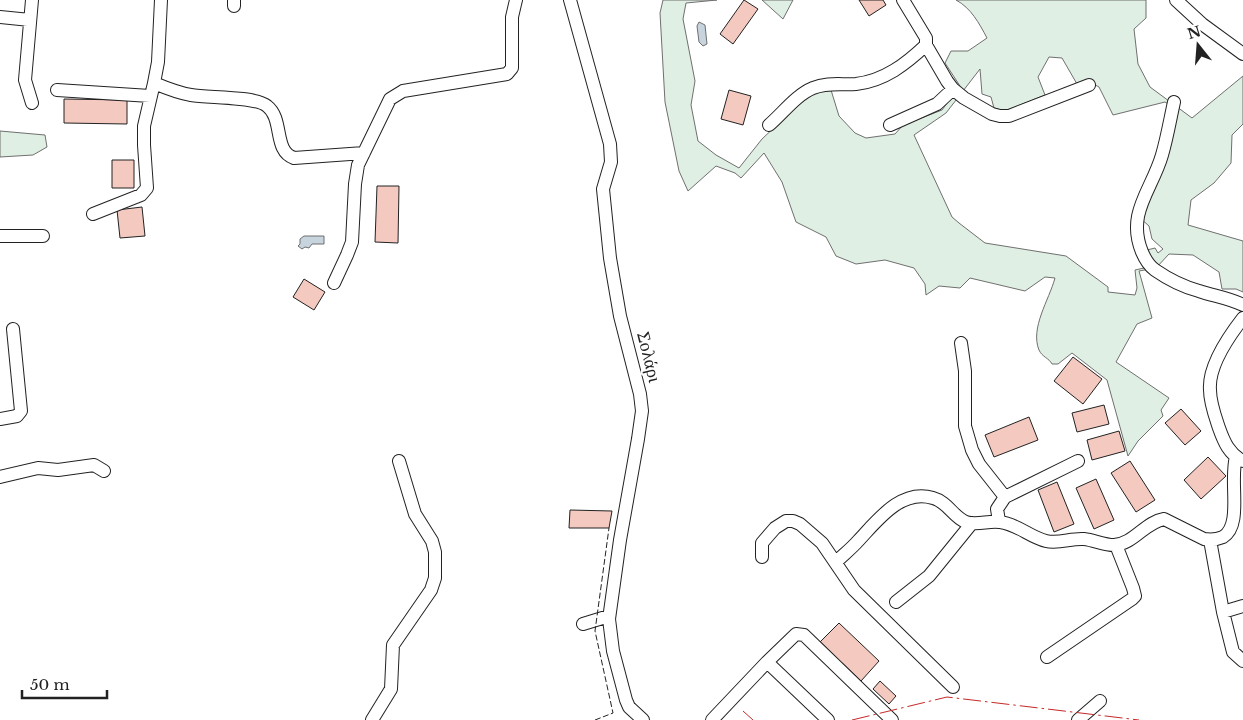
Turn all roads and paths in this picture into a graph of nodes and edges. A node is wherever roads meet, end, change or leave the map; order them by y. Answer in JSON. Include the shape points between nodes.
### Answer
{"nodes":[{"id":1,"x":32,"y":0,"type":"edge"},
{"id":2,"x":161,"y":0,"type":"edge"},
{"id":3,"x":516,"y":0,"type":"edge"},
{"id":4,"x":570,"y":0,"type":"edge"},
{"id":5,"x":903,"y":0,"type":"edge"},
{"id":6,"x":1176,"y":0,"type":"edge"},
{"id":7,"x":0,"y":17,"type":"edge"},
{"id":8,"x":30,"y":20,"type":"junction"},
{"id":9,"x":926,"y":45,"type":"junction"},
{"id":10,"x":1243,"y":54,"type":"edge"},
{"id":11,"x":154,"y":83,"type":"junction"},
{"id":12,"x":1089,"y":85,"type":"dead end"},
{"id":13,"x":953,"y":89,"type":"junction"},
{"id":14,"x":57,"y":90,"type":"dead end"},
{"id":15,"x":150,"y":96,"type":"junction"},
{"id":16,"x":1174,"y":102,"type":"dead end"},
{"id":17,"x":32,"y":103,"type":"dead end"},
{"id":18,"x":890,"y":125,"type":"dead end"},
{"id":19,"x":769,"y":126,"type":"dead end"},
{"id":20,"x":364,"y":153,"type":"junction"},
{"id":21,"x":93,"y":214,"type":"dead end"},
{"id":22,"x":0,"y":236,"type":"edge"},
{"id":23,"x":43,"y":236,"type":"dead end"},
{"id":24,"x":334,"y":283,"type":"dead end"},
{"id":25,"x":1243,"y":304,"type":"edge"},
{"id":26,"x":1243,"y":318,"type":"edge"},
{"id":27,"x":13,"y":329,"type":"dead end"},
{"id":28,"x":961,"y":343,"type":"dead end"},
{"id":29,"x":0,"y":419,"type":"edge"},
{"id":30,"x":1239,"y":459,"type":"edge"},
{"id":31,"x":1078,"y":460,"type":"dead end"},
{"id":32,"x":399,"y":461,"type":"dead end"},
{"id":33,"x":104,"y":471,"type":"dead end"},
{"id":34,"x":0,"y":477,"type":"edge"},
{"id":35,"x":1005,"y":497,"type":"junction"},
{"id":36,"x":999,"y":521,"type":"junction"},
{"id":37,"x":972,"y":524,"type":"junction"},
{"id":38,"x":1210,"y":540,"type":"junction"},
{"id":39,"x":1116,"y":545,"type":"junction"},
{"id":40,"x":762,"y":557,"type":"dead end"},
{"id":41,"x":836,"y":562,"type":"junction"},
{"id":42,"x":896,"y":602,"type":"dead end"},
{"id":43,"x":1243,"y":606,"type":"edge"},
{"id":44,"x":1223,"y":612,"type":"junction"},
{"id":45,"x":609,"y":616,"type":"junction"},
{"id":46,"x":583,"y":624,"type":"dead end"},
{"id":47,"x":1047,"y":657,"type":"dead end"},
{"id":48,"x":1243,"y":661,"type":"edge"},
{"id":49,"x":767,"y":662,"type":"junction"},
{"id":50,"x":953,"y":687,"type":"dead end"},
{"id":51,"x":1100,"y":701,"type":"dead end"},
{"id":52,"x":372,"y":720,"type":"edge"},
{"id":53,"x":643,"y":720,"type":"edge"},
{"id":54,"x":712,"y":720,"type":"edge"},
{"id":55,"x":828,"y":720,"type":"edge"},
{"id":56,"x":892,"y":720,"type":"edge"},
{"id":57,"x":1078,"y":720,"type":"edge"}],
"edges":[{"from":1,"to":8,"type":"street"},
{"from":2,"to":11,"type":"street"},
{"from":3,"to":20,"type":"street","via":[[512,17],[512,68],[508,74],[396,94],[386,106]]},
{"from":4,"to":45,"type":"street","name":"Σολάρι","via":[[610,144],[611,162],[603,189],[610,258],[642,411]]},
{"from":5,"to":9,"type":"street","via":[[926,38]]},
{"from":6,"to":10,"type":"street"},
{"from":7,"to":8,"type":"street"},
{"from":8,"to":17,"type":"street","via":[[25,80]]},
{"from":9,"to":13,"type":"street"},
{"from":9,"to":19,"type":"street","via":[[886,75],[861,83],[825,84],[809,90]]},
{"from":11,"to":15,"type":"street"},
{"from":11,"to":20,"type":"street","via":[[191,95],[262,102],[273,112],[284,151],[294,158]]},
{"from":12,"to":13,"type":"street","via":[[1005,116],[973,104]]},
{"from":13,"to":18,"type":"street","via":[[937,104]]},
{"from":14,"to":15,"type":"street"},
{"from":15,"to":21,"type":"street","via":[[144,126],[147,188],[141,195]]},
{"from":16,"to":25,"type":"street","via":[[1162,155],[1136,220],[1140,247],[1148,264],[1155,270],[1192,289]]},
{"from":20,"to":24,"type":"street","via":[[355,179],[352,242]]},
{"from":22,"to":23,"type":"street"},
{"from":26,"to":30,"type":"street","via":[[1217,359],[1210,383],[1211,400],[1221,434],[1228,449]]},
{"from":27,"to":29,"type":"street","via":[[21,411],[17,416]]},
{"from":28,"to":35,"type":"street","via":[[966,371],[965,426],[979,464]]},
{"from":30,"to":38,"type":"street","via":[[1234,471],[1239,514],[1234,536]]},
{"from":31,"to":35,"type":"street"},
{"from":32,"to":52,"type":"street","via":[[416,514],[432,541],[434,578],[431,590],[393,645],[391,689]]},
{"from":33,"to":34,"type":"street","via":[[94,465],[58,470],[38,468]]},
{"from":35,"to":36,"type":"street","via":[[997,509]]},
{"from":36,"to":37,"type":"street"},
{"from":36,"to":39,"type":"street","via":[[1046,541],[1082,539]]},
{"from":37,"to":41,"type":"street","via":[[960,519],[947,505],[934,498],[909,498],[877,521]]},
{"from":37,"to":42,"type":"street","via":[[929,576]]},
{"from":38,"to":39,"type":"street","via":[[1164,519],[1129,541]]},
{"from":38,"to":44,"type":"street"},
{"from":39,"to":47,"type":"street","via":[[1134,588],[1134,596]]},
{"from":40,"to":41,"type":"street","via":[[762,543],[769,534],[783,523],[794,521],[822,543]]},
{"from":41,"to":50,"type":"street","via":[[854,590]]},
{"from":43,"to":44,"type":"street"},
{"from":44,"to":48,"type":"street","via":[[1233,652]]},
{"from":45,"to":46,"type":"street"},
{"from":45,"to":53,"type":"street","name":"Σολάρι","via":[[613,651],[626,700]]},
{"from":49,"to":54,"type":"street"},
{"from":49,"to":55,"type":"street"},
{"from":49,"to":56,"type":"street","via":[[796,634],[804,635]]},
{"from":51,"to":57,"type":"street"}]}
